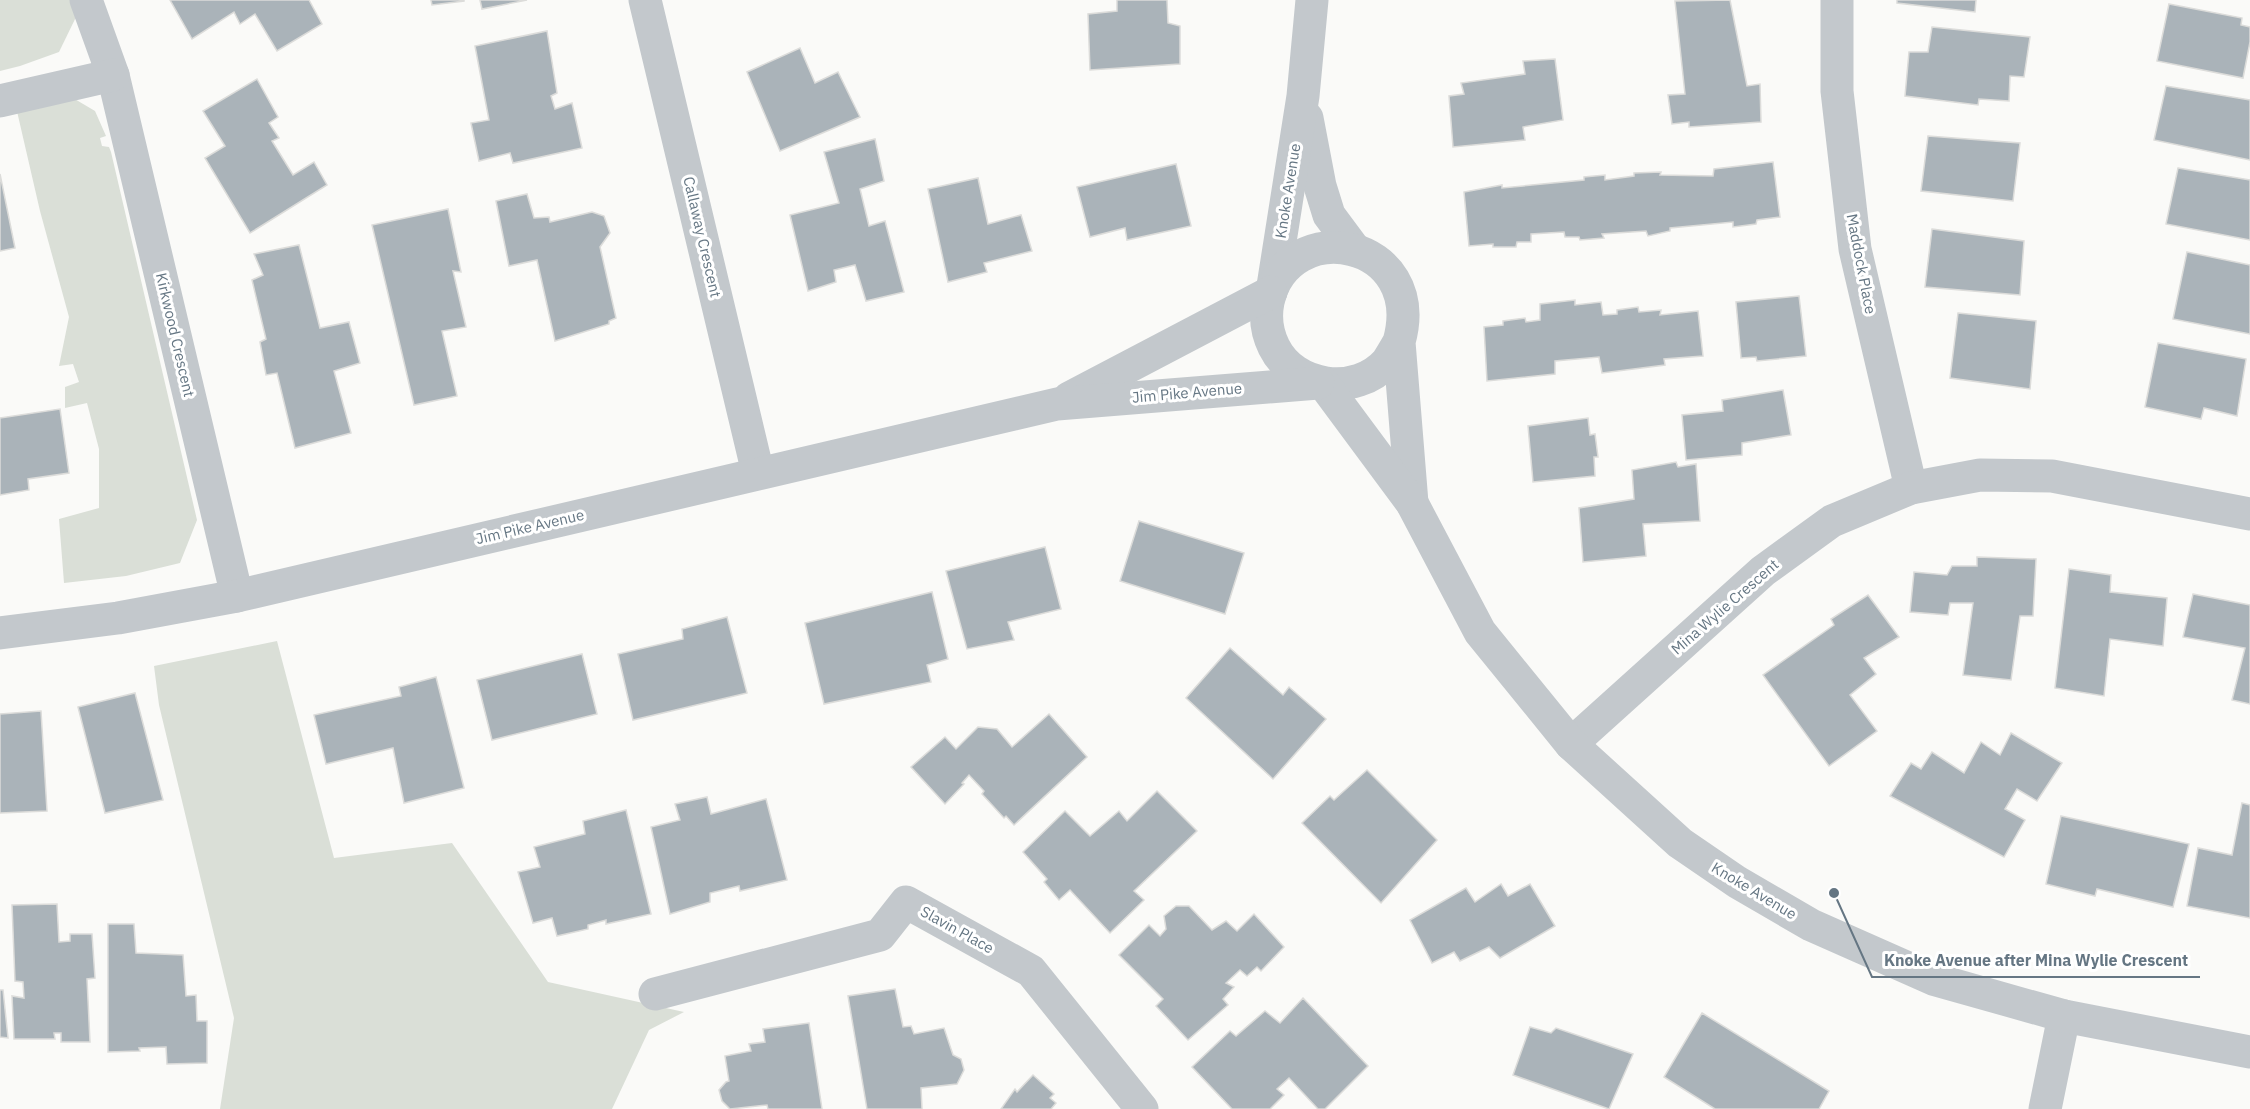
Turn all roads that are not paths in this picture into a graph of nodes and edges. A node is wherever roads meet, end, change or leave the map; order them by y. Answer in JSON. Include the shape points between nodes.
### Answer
{"nodes":[{"id":1,"x":86,"y":0,"type":"edge"},
{"id":2,"x":645,"y":0,"type":"edge"},
{"id":3,"x":1312,"y":0,"type":"edge"},
{"id":4,"x":1837,"y":0,"type":"edge"},
{"id":5,"x":113,"y":75,"type":"junction"},
{"id":6,"x":1303,"y":96,"type":"junction"},
{"id":7,"x":0,"y":101,"type":"edge"},
{"id":8,"x":1355,"y":250,"type":"junction"},
{"id":9,"x":1272,"y":289,"type":"junction"},
{"id":10,"x":1399,"y":342,"type":"junction"},
{"id":11,"x":1320,"y":383,"type":"junction"},
{"id":12,"x":1057,"y":404,"type":"junction"},
{"id":13,"x":758,"y":473,"type":"junction"},
{"id":14,"x":1911,"y":488,"type":"junction"},
{"id":15,"x":1412,"y":503,"type":"junction"},
{"id":16,"x":2250,"y":514,"type":"edge"},
{"id":17,"x":237,"y":596,"type":"junction"},
{"id":18,"x":0,"y":633,"type":"edge"},
{"id":19,"x":1571,"y":744,"type":"junction"},
{"id":20,"x":655,"y":994,"type":"dead end"},
{"id":21,"x":2064,"y":1016,"type":"junction"},
{"id":22,"x":2250,"y":1052,"type":"edge"},
{"id":23,"x":1142,"y":1109,"type":"edge"},
{"id":24,"x":2045,"y":1109,"type":"edge"}],
"edges":[{"from":1,"to":5,"type":"street","name":"Kirkwood Crescent"},
{"from":2,"to":13,"type":"street","name":"Callaway Crescent"},
{"from":3,"to":6,"type":"street","name":"Knoke Avenue"},
{"from":4,"to":14,"type":"street","name":"Maddock Place","via":[[1837,91],[1855,249]]},
{"from":5,"to":7,"type":"street"},
{"from":5,"to":17,"type":"street","name":"Kirkwood Crescent"},
{"from":6,"to":8,"type":"street","name":"Knoke Avenue","via":[[1329,215]]},
{"from":6,"to":9,"type":"street","name":"Knoke Avenue"},
{"from":8,"to":9,"type":"street","via":[[1323,248],[1308,253],[1282,272]]},
{"from":8,"to":10,"type":"street","via":[[1373,257],[1398,286],[1404,324]]},
{"from":9,"to":11,"type":"street","via":[[1267,320],[1274,347],[1300,375]]},
{"from":9,"to":12,"type":"street","name":"Jim Pike Avenue"},
{"from":10,"to":11,"type":"street","via":[[1386,362],[1368,376],[1347,384]]},
{"from":10,"to":15,"type":"street","name":"Knoke Avenue"},
{"from":11,"to":12,"type":"street","name":"Jim Pike Avenue"},
{"from":11,"to":15,"type":"street","name":"Knoke Avenue"},
{"from":12,"to":13,"type":"street","name":"Jim Pike Avenue"},
{"from":13,"to":17,"type":"street","name":"Jim Pike Avenue"},
{"from":14,"to":16,"type":"street","name":"Mina Wylie Crescent","via":[[1980,475],[2052,476]]},
{"from":14,"to":19,"type":"street","name":"Mina Wylie Crescent","via":[[1832,521],[1763,571]]},
{"from":15,"to":19,"type":"street","name":"Knoke Avenue","via":[[1480,632]]},
{"from":17,"to":18,"type":"street","name":"Jim Pike Avenue","via":[[118,618]]},
{"from":19,"to":21,"type":"street","name":"Knoke Avenue","via":[[1680,843],[1811,925],[1933,979]]},
{"from":20,"to":23,"type":"street","name":"Slavin Place","via":[[880,935],[906,902],[1031,971]]},
{"from":21,"to":22,"type":"street","name":"Knoke Avenue"},
{"from":21,"to":24,"type":"street"}]}
